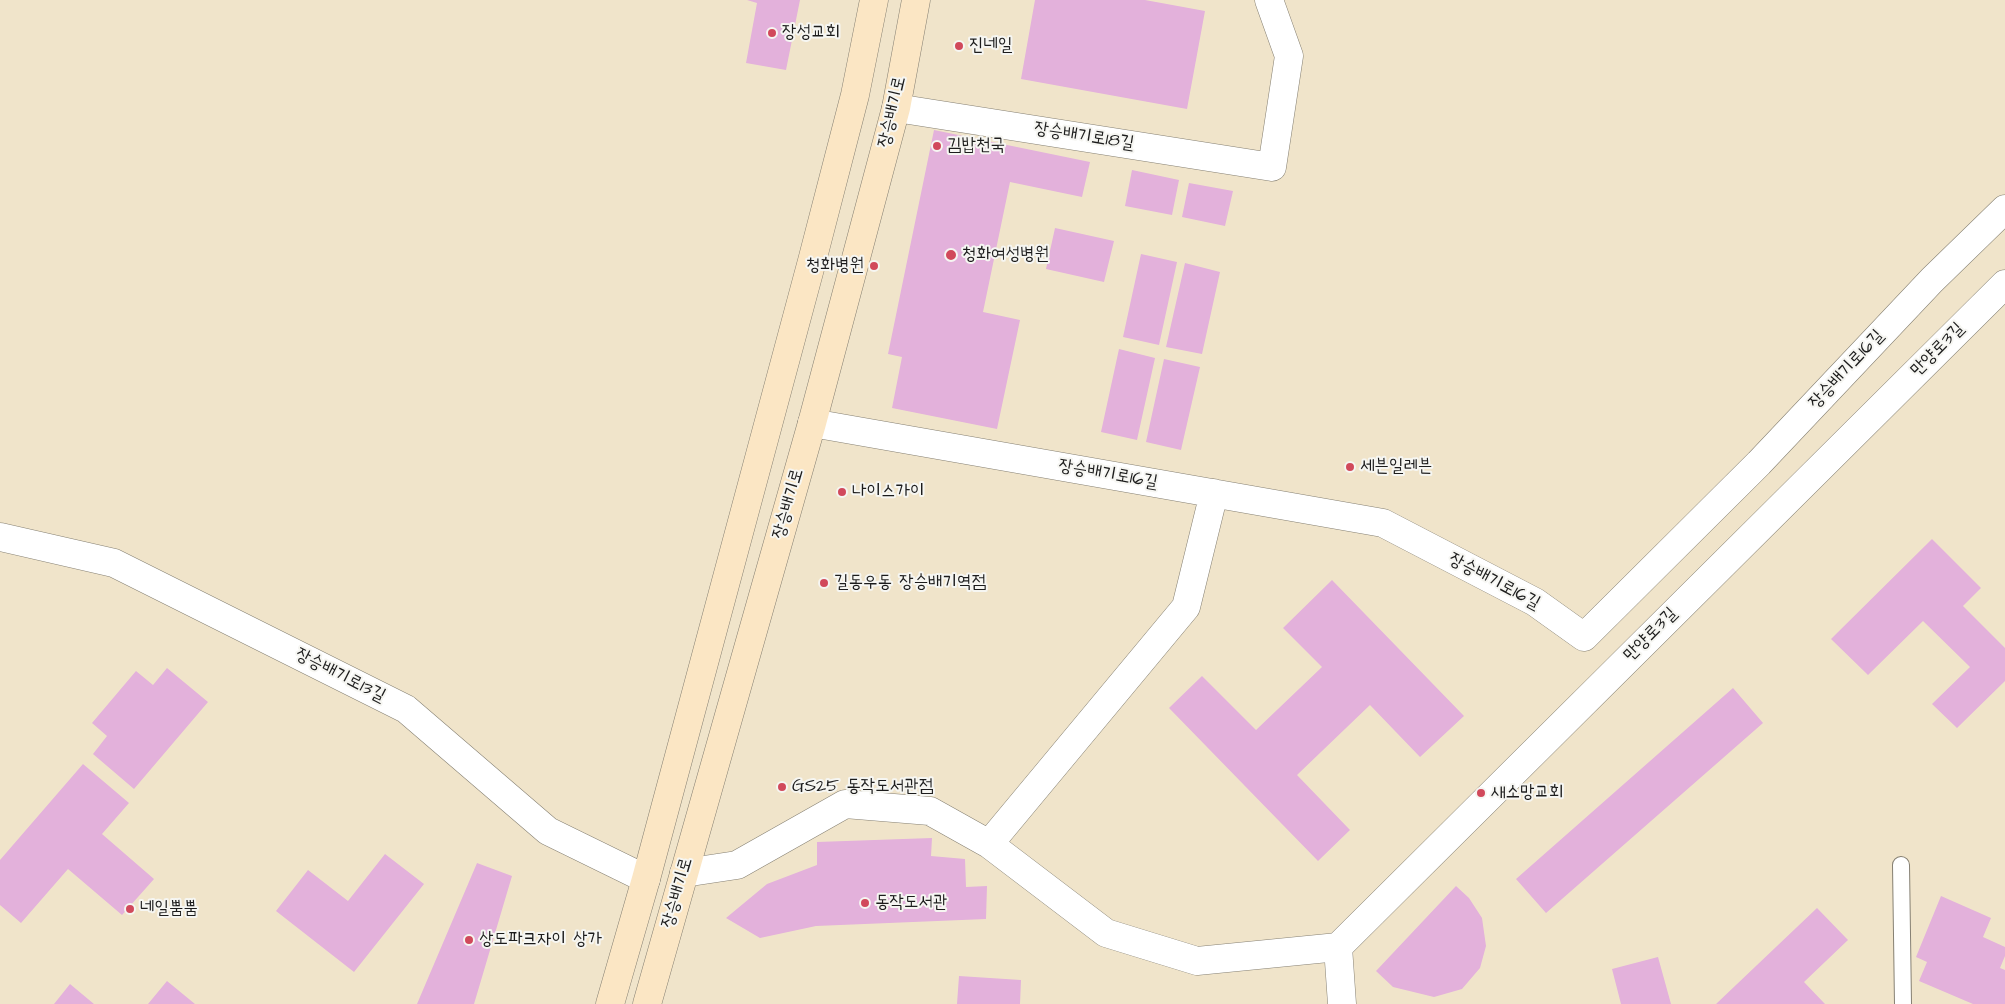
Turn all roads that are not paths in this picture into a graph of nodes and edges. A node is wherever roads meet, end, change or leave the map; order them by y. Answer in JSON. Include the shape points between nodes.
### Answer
{"nodes":[{"id":1,"x":874,"y":0,"type":"edge"},
{"id":2,"x":916,"y":0,"type":"edge"},
{"id":3,"x":1270,"y":0,"type":"edge"},
{"id":4,"x":896,"y":108,"type":"junction"},
{"id":5,"x":2005,"y":209,"type":"edge"},
{"id":6,"x":2005,"y":284,"type":"edge"},
{"id":7,"x":812,"y":423,"type":"junction"},
{"id":8,"x":1214,"y":493,"type":"junction"},
{"id":9,"x":0,"y":537,"type":"edge"},
{"id":10,"x":989,"y":844,"type":"junction"},
{"id":11,"x":1901,"y":865,"type":"dead end"},
{"id":12,"x":684,"y":873,"type":"junction"},
{"id":13,"x":646,"y":879,"type":"junction"},
{"id":14,"x":1338,"y":947,"type":"junction"},
{"id":15,"x":610,"y":1004,"type":"edge"},
{"id":16,"x":647,"y":1004,"type":"edge"},
{"id":17,"x":1342,"y":1004,"type":"edge"},
{"id":18,"x":1903,"y":1004,"type":"edge"}],
"edges":[{"from":1,"to":13,"type":"street","name":"장승배기로","via":[[855,95]]},
{"from":2,"to":4,"type":"street","name":"장승배기로"},
{"from":3,"to":4,"type":"street","name":"장승배기로18길","via":[[1289,56],[1272,167]]},
{"from":4,"to":7,"type":"street","name":"장승배기로"},
{"from":5,"to":8,"type":"street","name":"장승배기로16길","via":[[1932,280],[1759,463],[1584,637],[1535,602],[1383,523]]},
{"from":6,"to":14,"type":"street","name":"만양로3길"},
{"from":7,"to":8,"type":"street","name":"장승배기로16길"},
{"from":7,"to":12,"type":"street","name":"장승배기로"},
{"from":8,"to":10,"type":"street","via":[[1186,607]]},
{"from":9,"to":13,"type":"street","name":"장승배기로13길","via":[[114,563],[406,710],[548,831]]},
{"from":10,"to":12,"type":"street","via":[[930,811],[846,804],[737,865]]},
{"from":10,"to":14,"type":"street","via":[[1106,933],[1197,961]]},
{"from":11,"to":18,"type":"lane"},
{"from":12,"to":16,"type":"street","name":"장승배기로"},
{"from":13,"to":15,"type":"street","name":"장승배기로"},
{"from":14,"to":17,"type":"street"}]}
